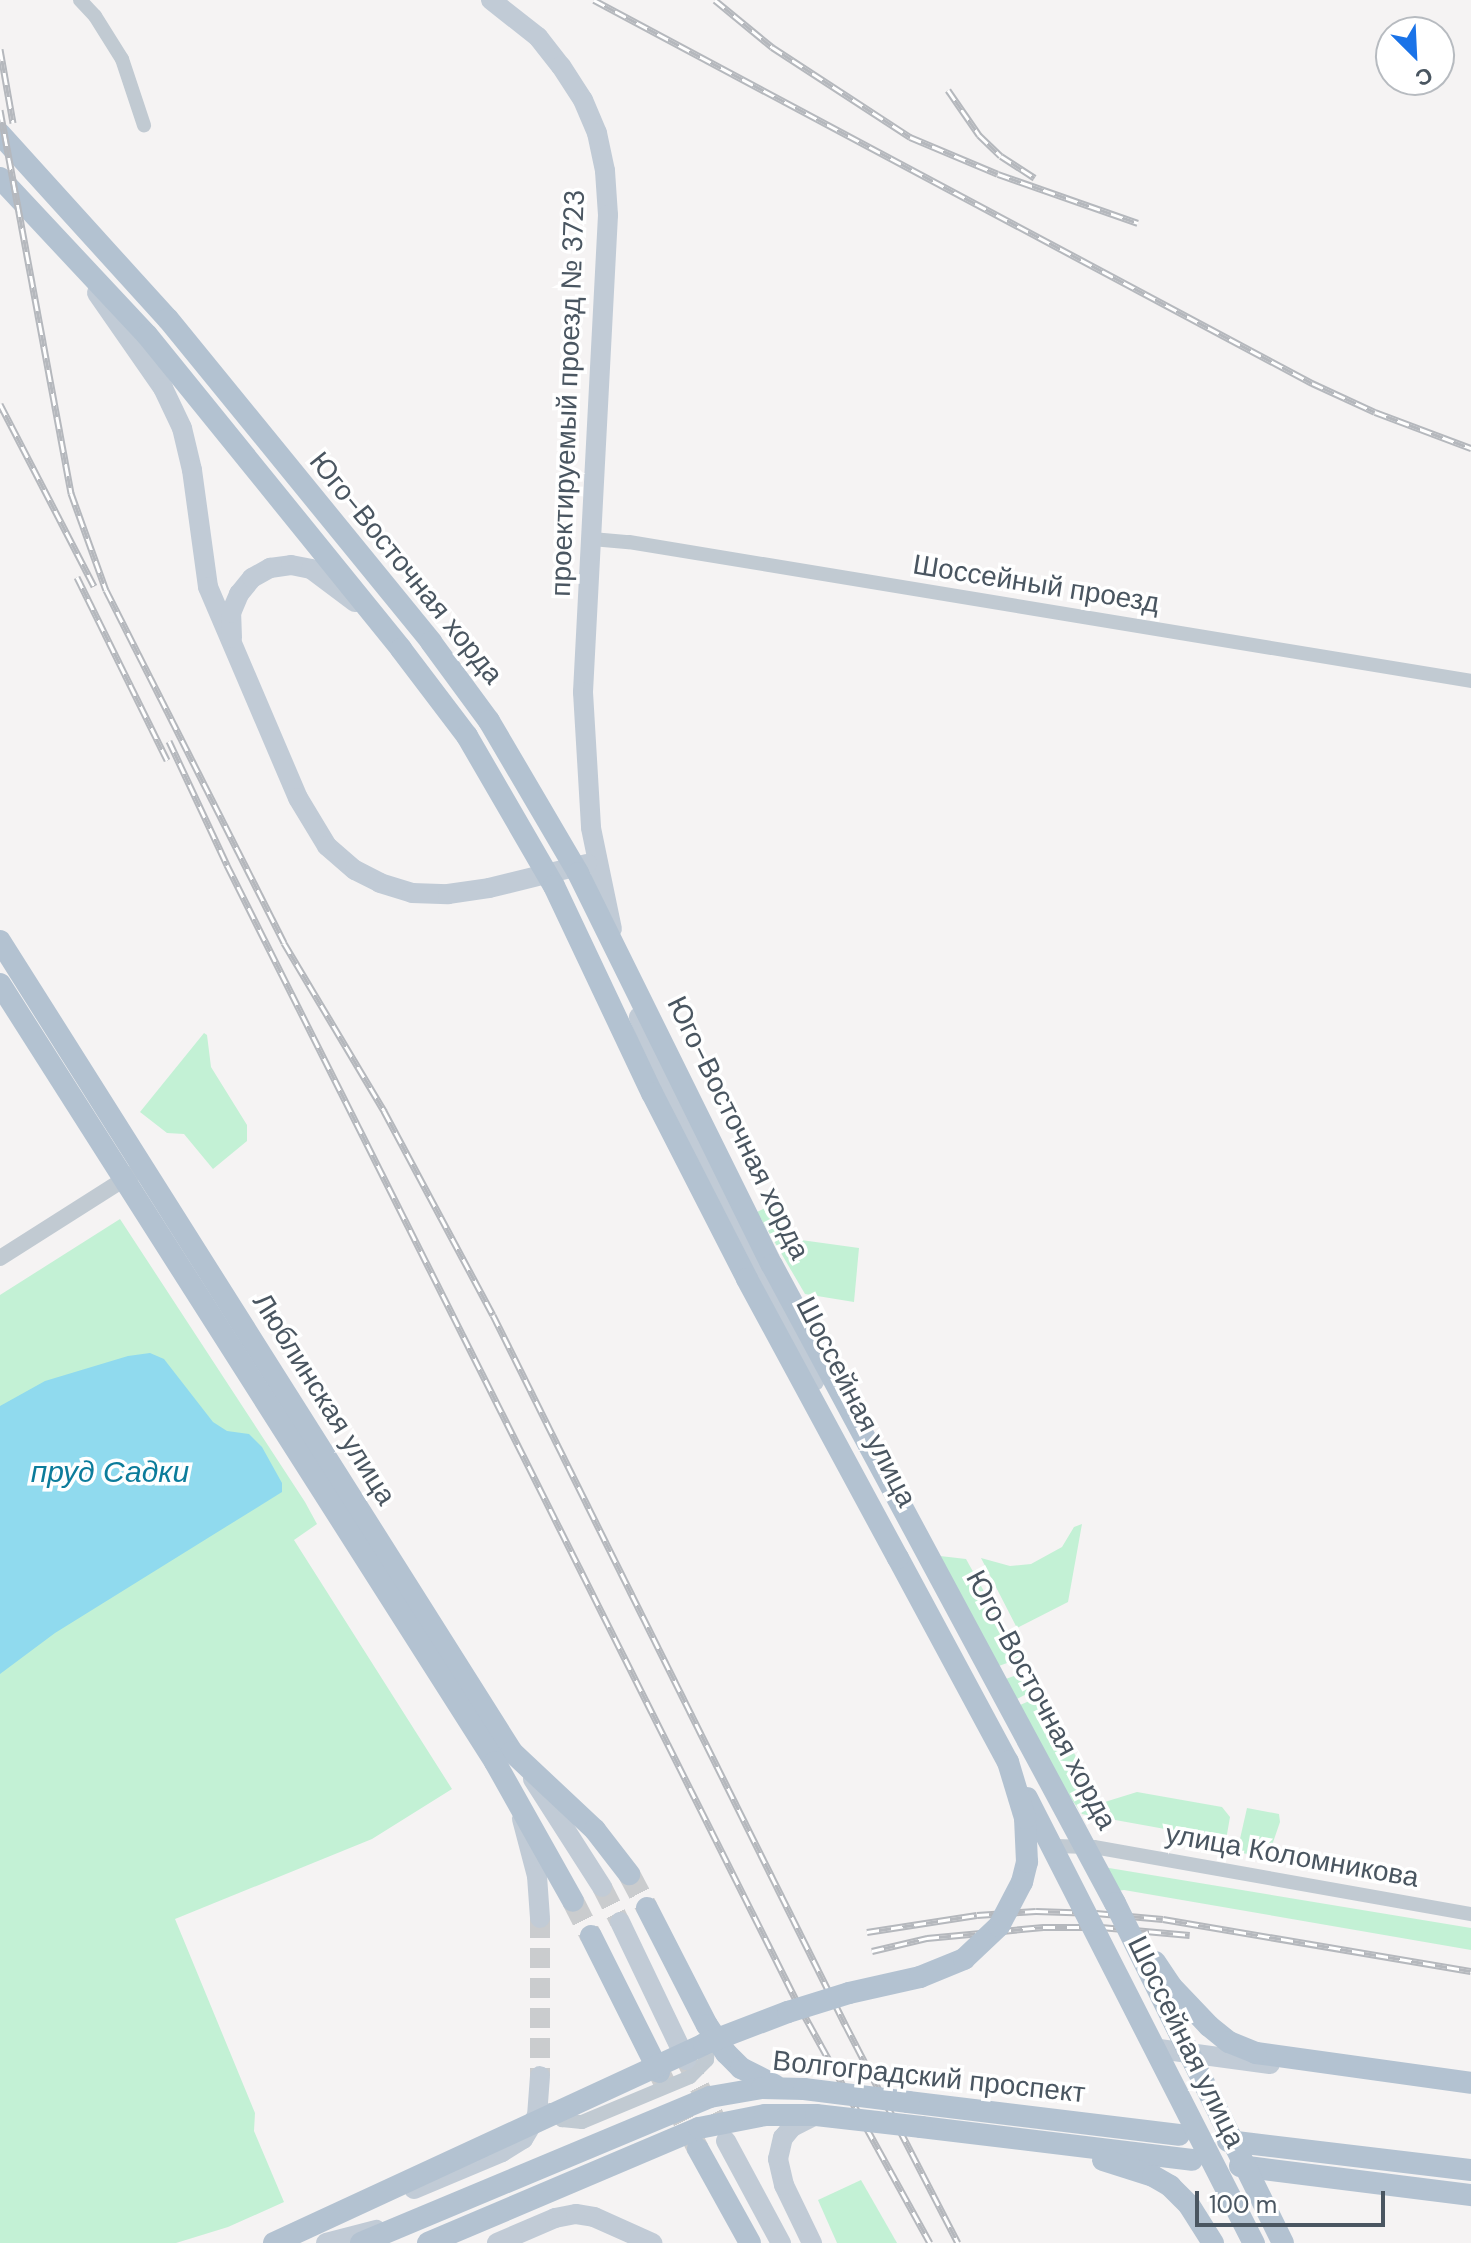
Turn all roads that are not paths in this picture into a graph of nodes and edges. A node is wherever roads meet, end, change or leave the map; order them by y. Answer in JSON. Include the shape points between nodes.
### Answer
{"nodes":[{"id":1,"x":80,"y":0,"type":"edge"},
{"id":2,"x":491,"y":0,"type":"edge"},
{"id":3,"x":144,"y":125,"type":"dead end"},
{"id":4,"x":0,"y":134,"type":"edge"},
{"id":5,"x":0,"y":178,"type":"edge"},
{"id":6,"x":67,"y":253,"type":"junction"},
{"id":7,"x":592,"y":539,"type":"junction"},
{"id":8,"x":401,"y":649,"type":"junction"},
{"id":9,"x":240,"y":665,"type":"junction"},
{"id":10,"x":1471,"y":681,"type":"edge"},
{"id":11,"x":591,"y":828,"type":"joint"},
{"id":12,"x":595,"y":863,"type":"junction"},
{"id":13,"x":0,"y":941,"type":"edge"},
{"id":14,"x":0,"y":984,"type":"edge"},
{"id":15,"x":133,"y":1174,"type":"junction"},
{"id":16,"x":0,"y":1258,"type":"edge"},
{"id":17,"x":519,"y":1761,"type":"junction"},
{"id":18,"x":1008,"y":1762,"type":"junction"},
{"id":19,"x":518,"y":1801,"type":"junction"},
{"id":20,"x":1056,"y":1846,"type":"junction"},
{"id":21,"x":629,"y":1874,"type":"tunnel mouth"},
{"id":22,"x":602,"y":1887,"type":"tunnel mouth"},
{"id":23,"x":1081,"y":1895,"type":"dead end"},
{"id":24,"x":573,"y":1901,"type":"tunnel mouth"},
{"id":25,"x":1115,"y":1903,"type":"junction"},
{"id":26,"x":647,"y":1908,"type":"tunnel mouth"},
{"id":27,"x":1471,"y":1914,"type":"edge"},
{"id":28,"x":540,"y":1918,"type":"tunnel mouth"},
{"id":29,"x":620,"y":1922,"type":"tunnel mouth"},
{"id":30,"x":1101,"y":1935,"type":"dead end"},
{"id":31,"x":591,"y":1936,"type":"tunnel mouth"},
{"id":32,"x":707,"y":2025,"type":"junction"},
{"id":33,"x":1159,"y":2049,"type":"junction"},
{"id":34,"x":686,"y":2060,"type":"tunnel mouth"},
{"id":35,"x":659,"y":2072,"type":"tunnel mouth"},
{"id":36,"x":540,"y":2082,"type":"joint"},
{"id":37,"x":1471,"y":2083,"type":"edge"},
{"id":38,"x":780,"y":2088,"type":"junction"},
{"id":39,"x":1471,"y":2092,"type":"edge"},
{"id":40,"x":816,"y":2115,"type":"junction"},
{"id":41,"x":726,"y":2141,"type":"tunnel mouth"},
{"id":42,"x":1037,"y":2141,"type":"junction"},
{"id":43,"x":698,"y":2149,"type":"tunnel mouth"},
{"id":44,"x":1471,"y":2170,"type":"edge"},
{"id":45,"x":1392,"y":2185,"type":"junction"},
{"id":46,"x":1471,"y":2195,"type":"edge"},
{"id":47,"x":1471,"y":2206,"type":"edge"},
{"id":48,"x":419,"y":2219,"type":"junction"},
{"id":49,"x":460,"y":2230,"type":"junction"},
{"id":50,"x":271,"y":2243,"type":"edge"},
{"id":51,"x":326,"y":2243,"type":"edge"},
{"id":52,"x":361,"y":2243,"type":"edge"},
{"id":53,"x":428,"y":2243,"type":"edge"},
{"id":54,"x":438,"y":2243,"type":"edge"},
{"id":55,"x":497,"y":2243,"type":"edge"},
{"id":56,"x":652,"y":2243,"type":"edge"},
{"id":57,"x":750,"y":2243,"type":"edge"},
{"id":58,"x":781,"y":2243,"type":"edge"},
{"id":59,"x":812,"y":2243,"type":"edge"},
{"id":60,"x":1213,"y":2243,"type":"edge"},
{"id":61,"x":1254,"y":2243,"type":"edge"},
{"id":62,"x":1283,"y":2243,"type":"edge"}],
"edges":[{"from":1,"to":3,"type":"street","via":[[122,59]]},
{"from":2,"to":7,"type":"main road","name":"проектируемый проезд № 3723","via":[[538,37],[561,66],[592,122],[605,171],[608,215]]},
{"from":4,"to":25,"type":"main road","name":"Юго-Восточная хорда","bridge":true,"via":[[168,319],[489,721],[578,873],[772,1265]]},
{"from":5,"to":6,"type":"main road","name":"Юго-Восточная хорда"},
{"from":6,"to":8,"type":"main road","name":"Юго-Восточная хорда","via":[[147,335]]},
{"from":6,"to":9,"type":"main road","via":[[163,388],[182,428],[208,587]]},
{"from":7,"to":10,"type":"street","name":"Шоссейный проезд"},
{"from":7,"to":11,"type":"main road","name":"проектируемый проезд № 3723","via":[[583,692]]},
{"from":8,"to":9,"type":"main road","via":[[330,581],[311,569],[280,566],[252,578],[234,603],[231,634]]},
{"from":8,"to":18,"type":"main road","name":"Юго-Восточная хорда","bridge":true,"via":[[467,736],[554,886],[747,1279]]},
{"from":9,"to":12,"type":"main road","via":[[312,826],[355,870],[412,893],[448,894]]},
{"from":11,"to":12,"type":"main road","name":"Шоссейная улица"},
{"from":12,"to":20,"type":"main road","name":"Шоссейная улица","via":[[639,1016],[688,1130]]},
{"from":13,"to":15,"type":"main road","name":"Люблинская улица"},
{"from":14,"to":15,"type":"main road","name":"Люблинская улица"},
{"from":15,"to":16,"type":"street"},
{"from":15,"to":17,"type":"main road","name":"Люблинская улица"},
{"from":15,"to":19,"type":"main road","name":"Люблинская улица"},
{"from":17,"to":21,"type":"main road","via":[[595,1830]]},
{"from":17,"to":22,"type":"main road","name":"Люблинская улица"},
{"from":18,"to":50,"type":"main road","bridge":true,"via":[[1025,1818],[1027,1862],[999,1926],[964,1959],[920,1977],[837,1996],[704,2044]]},
{"from":18,"to":61,"type":"main road","name":"Юго-Восточная хорда","bridge":true},
{"from":19,"to":24,"type":"main road","name":"Люблинская улица"},
{"from":19,"to":28,"type":"main road","via":[[537,1876]]},
{"from":20,"to":23,"type":"main road","name":"Шоссейная улица"},
{"from":20,"to":27,"type":"street","name":"улица Коломникова","via":[[1094,1847]]},
{"from":25,"to":37,"type":"main road","bridge":true,"via":[[1171,1986],[1229,2042],[1284,2059]]},
{"from":25,"to":62,"type":"main road","name":"Юго-Восточная хорда","bridge":true},
{"from":26,"to":32,"type":"main road"},
{"from":29,"to":34,"type":"main road"},
{"from":30,"to":33,"type":"main road","name":"Шоссейная улица"},
{"from":31,"to":35,"type":"main road"},
{"from":32,"to":36,"type":"street","via":[[710,2050],[697,2073],[592,2119],[562,2120],[546,2104]]},
{"from":32,"to":38,"type":"main road","via":[[741,2068]]},
{"from":33,"to":39,"type":"main road"},
{"from":33,"to":62,"type":"main road","name":"Шоссейная улица","via":[[1240,2216],[1255,2234]]},
{"from":36,"to":50,"type":"main road","via":[[533,2128],[502,2152],[308,2233]]},
{"from":38,"to":44,"type":"main road","name":"Волгоградский проспект","bridge":true},
{"from":38,"to":48,"type":"main road","name":"Волгоградский проспект","via":[[738,2090],[669,2112]]},
{"from":40,"to":42,"type":"main road","name":"Волгоградский проспект","bridge":true},
{"from":40,"to":49,"type":"main road","name":"Волгоградский проспект","via":[[765,2115],[699,2128]]},
{"from":40,"to":59,"type":"main road","via":[[792,2127],[778,2159],[784,2185]]},
{"from":41,"to":58,"type":"main road"},
{"from":42,"to":45,"type":"main road","name":"Волгоградский проспект"},
{"from":42,"to":60,"type":"main road","via":[[1153,2176],[1189,2205]]},
{"from":43,"to":57,"type":"main road"},
{"from":45,"to":46,"type":"main road","name":"Волгоградский проспект"},
{"from":45,"to":47,"type":"main road"},
{"from":48,"to":51,"type":"main road"},
{"from":48,"to":52,"type":"main road","name":"Волгоградский проспект"},
{"from":49,"to":53,"type":"main road","name":"Волгоградский проспект"},
{"from":49,"to":54,"type":"main road"},
{"from":55,"to":56,"type":"main road","via":[[576,2214]]}]}
